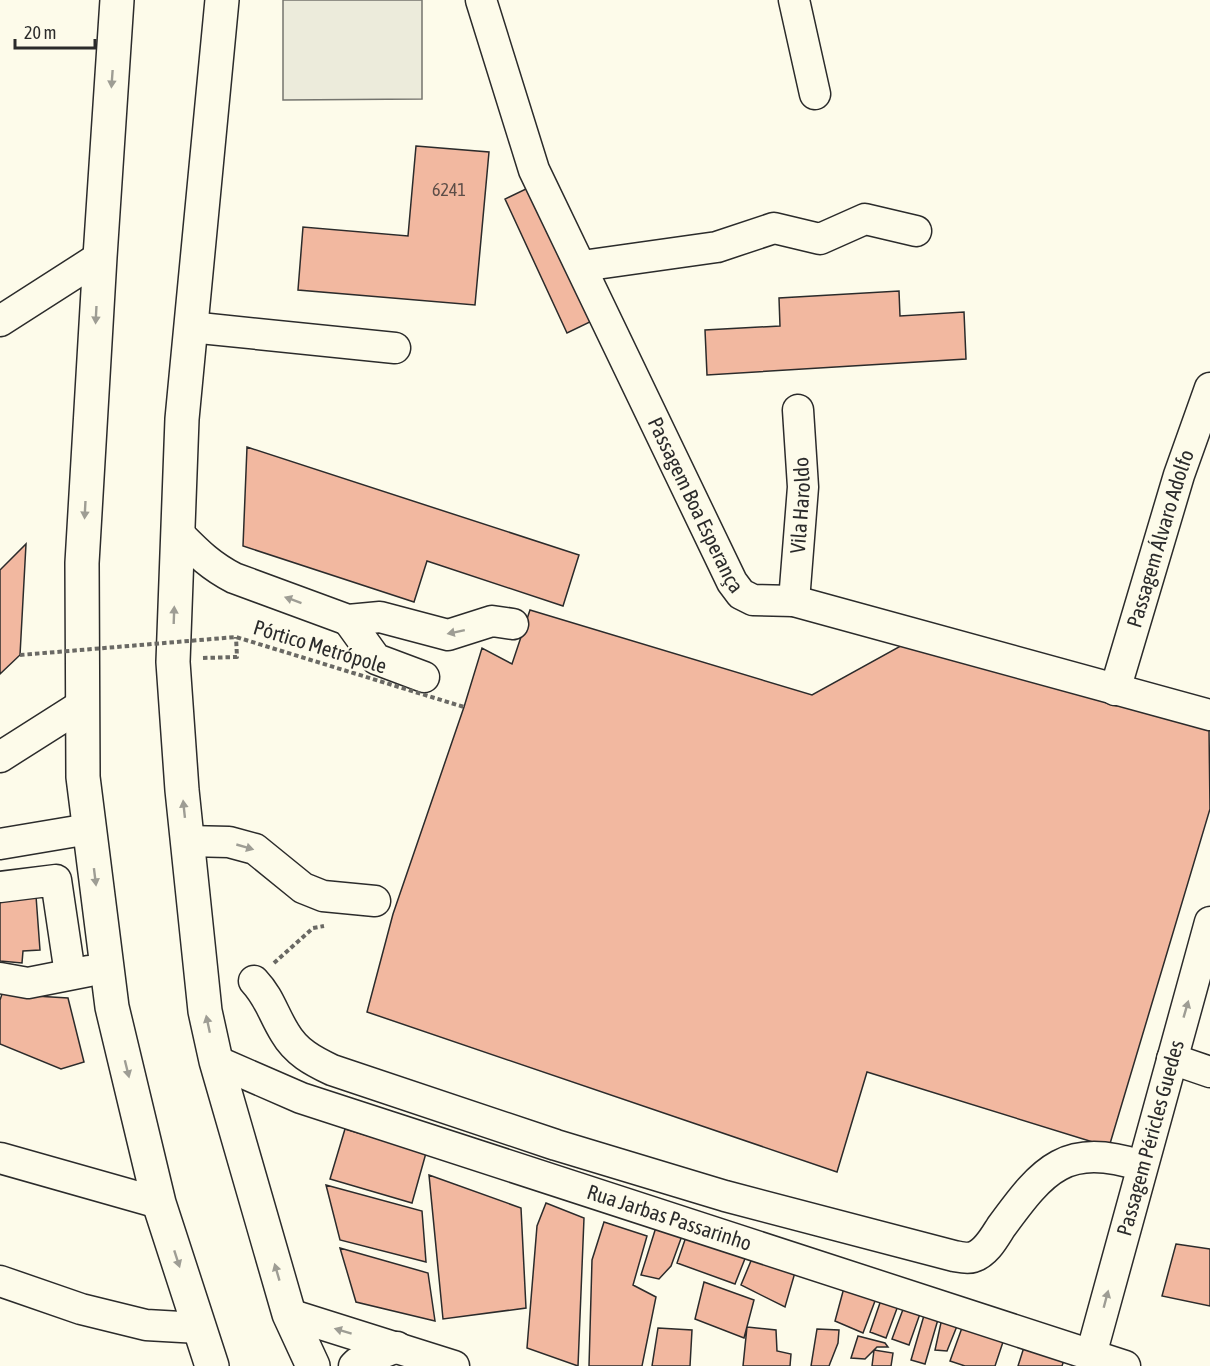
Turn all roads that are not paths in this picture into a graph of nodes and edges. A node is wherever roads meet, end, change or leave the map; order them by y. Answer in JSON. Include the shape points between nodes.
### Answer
{"nodes":[{"id":1,"x":117,"y":0,"type":"edge"},
{"id":2,"x":481,"y":0,"type":"edge"},
{"id":3,"x":794,"y":0,"type":"edge"},
{"id":4,"x":220,"y":6,"type":"edge"},
{"id":5,"x":815,"y":94,"type":"dead end"},
{"id":6,"x":916,"y":231,"type":"dead end"},
{"id":7,"x":100,"y":257,"type":"junction"},
{"id":8,"x":582,"y":266,"type":"junction"},
{"id":9,"x":0,"y":321,"type":"edge"},
{"id":10,"x":190,"y":327,"type":"junction"},
{"id":11,"x":394,"y":348,"type":"dead end"},
{"id":12,"x":1210,"y":388,"type":"edge"},
{"id":13,"x":798,"y":410,"type":"dead end"},
{"id":14,"x":177,"y":532,"type":"junction"},
{"id":15,"x":794,"y":601,"type":"junction"},
{"id":16,"x":348,"y":620,"type":"junction"},
{"id":17,"x":513,"y":624,"type":"dead end"},
{"id":18,"x":423,"y":677,"type":"dead end"},
{"id":19,"x":1115,"y":690,"type":"junction"},
{"id":20,"x":82,"y":705,"type":"junction"},
{"id":21,"x":1210,"y":715,"type":"edge"},
{"id":22,"x":0,"y":757,"type":"edge"},
{"id":23,"x":89,"y":829,"type":"junction"},
{"id":24,"x":187,"y":842,"type":"junction"},
{"id":25,"x":0,"y":844,"type":"edge"},
{"id":26,"x":0,"y":887,"type":"edge"},
{"id":27,"x":375,"y":901,"type":"dead end"},
{"id":28,"x":1210,"y":922,"type":"edge"},
{"id":29,"x":107,"y":968,"type":"junction"},
{"id":30,"x":70,"y":974,"type":"junction"},
{"id":31,"x":0,"y":978,"type":"edge"},
{"id":32,"x":254,"y":981,"type":"road end"},
{"id":33,"x":1172,"y":1059,"type":"junction"},
{"id":34,"x":216,"y":1062,"type":"junction"},
{"id":35,"x":1210,"y":1072,"type":"edge"},
{"id":36,"x":0,"y":1158,"type":"edge"},
{"id":37,"x":1142,"y":1166,"type":"junction"},
{"id":38,"x":159,"y":1203,"type":"junction"},
{"id":39,"x":0,"y":1281,"type":"edge"},
{"id":40,"x":290,"y":1314,"type":"junction"},
{"id":41,"x":199,"y":1328,"type":"junction"},
{"id":42,"x":397,"y":1347,"type":"junction"},
{"id":43,"x":1091,"y":1355,"type":"junction"},
{"id":44,"x":448,"y":1365,"type":"edge"},
{"id":45,"x":212,"y":1366,"type":"edge"},
{"id":46,"x":313,"y":1366,"type":"edge"},
{"id":47,"x":354,"y":1366,"type":"edge"},
{"id":48,"x":1125,"y":1366,"type":"edge"}],
"edges":[{"from":1,"to":7,"type":"highway","one_way":true},
{"from":2,"to":8,"type":"street","name":"Passagem Boa Esperança","via":[[534,170]]},
{"from":3,"to":5,"type":"street"},
{"from":4,"to":10,"type":"highway"},
{"from":6,"to":8,"type":"street","via":[[865,219],[820,239],[774,228],[717,247]]},
{"from":7,"to":9,"type":"street"},
{"from":7,"to":20,"type":"highway","one_way":true,"via":[[82,563]]},
{"from":8,"to":15,"type":"street","name":"Passagem Boa Esperança","via":[[732,582],[741,594],[753,600]]},
{"from":10,"to":11,"type":"street"},
{"from":10,"to":14,"type":"highway"},
{"from":12,"to":19,"type":"street","name":"Passagem Álvaro Adolfo","via":[[1179,475]]},
{"from":13,"to":15,"type":"street","name":"Vila Haroldo","via":[[803,487]]},
{"from":16,"to":14,"type":"street","one_way":true,"via":[[234,578],[208,563]]},
{"from":24,"to":14,"type":"highway","one_way":true,"via":[[173,662]]},
{"from":15,"to":19,"type":"street","name":"Passagem Boa Esperança"},
{"from":17,"to":16,"type":"street","one_way":true,"via":[[492,621],[448,635],[380,617]]},
{"from":16,"to":18,"type":"street","via":[[376,659]]},
{"from":19,"to":21,"type":"street","name":"Passagem Boa Esperança"},
{"from":20,"to":22,"type":"street"},
{"from":20,"to":23,"type":"highway","via":[[82,777]]},
{"from":23,"to":25,"type":"street"},
{"from":23,"to":29,"type":"highway","one_way":true},
{"from":24,"to":27,"type":"street","one_way":true,"via":[[229,842],[255,849],[303,888],[323,896]]},
{"from":34,"to":24,"type":"highway","one_way":true,"via":[[206,1011]]},
{"from":26,"to":30,"type":"street","via":[[56,880]]},
{"from":33,"to":28,"type":"street","name":"Passagem Péricles Guedes","one_way":true},
{"from":29,"to":30,"type":"street"},
{"from":29,"to":38,"type":"highway","one_way":true,"via":[[112,1007]]},
{"from":30,"to":31,"type":"street","via":[[28,983]]},
{"from":32,"to":37,"type":"street","via":[[266,993],[296,1048],[332,1070],[714,1193],[954,1256],[981,1253],[1024,1195],[1056,1167],[1075,1159],[1103,1156]]},
{"from":33,"to":35,"type":"street"},
{"from":33,"to":37,"type":"street","name":"Passagem Péricles Guedes"},
{"from":40,"to":34,"type":"highway","one_way":true},
{"from":34,"to":43,"type":"street","name":"Rua Jarbas Passarinho","via":[[301,1098]]},
{"from":36,"to":38,"type":"street"},
{"from":43,"to":37,"type":"street","name":"Passagem Péricles Guedes","one_way":true},
{"from":38,"to":41,"type":"highway","one_way":true},
{"from":39,"to":41,"type":"street","via":[[146,1325]]},
{"from":42,"to":40,"type":"street","one_way":true},
{"from":40,"to":46,"type":"highway"},
{"from":41,"to":45,"type":"highway"},
{"from":42,"to":44,"type":"street"},
{"from":42,"to":47,"type":"street"},
{"from":43,"to":48,"type":"street","name":"Rua Jarbas Passarinho"}]}
